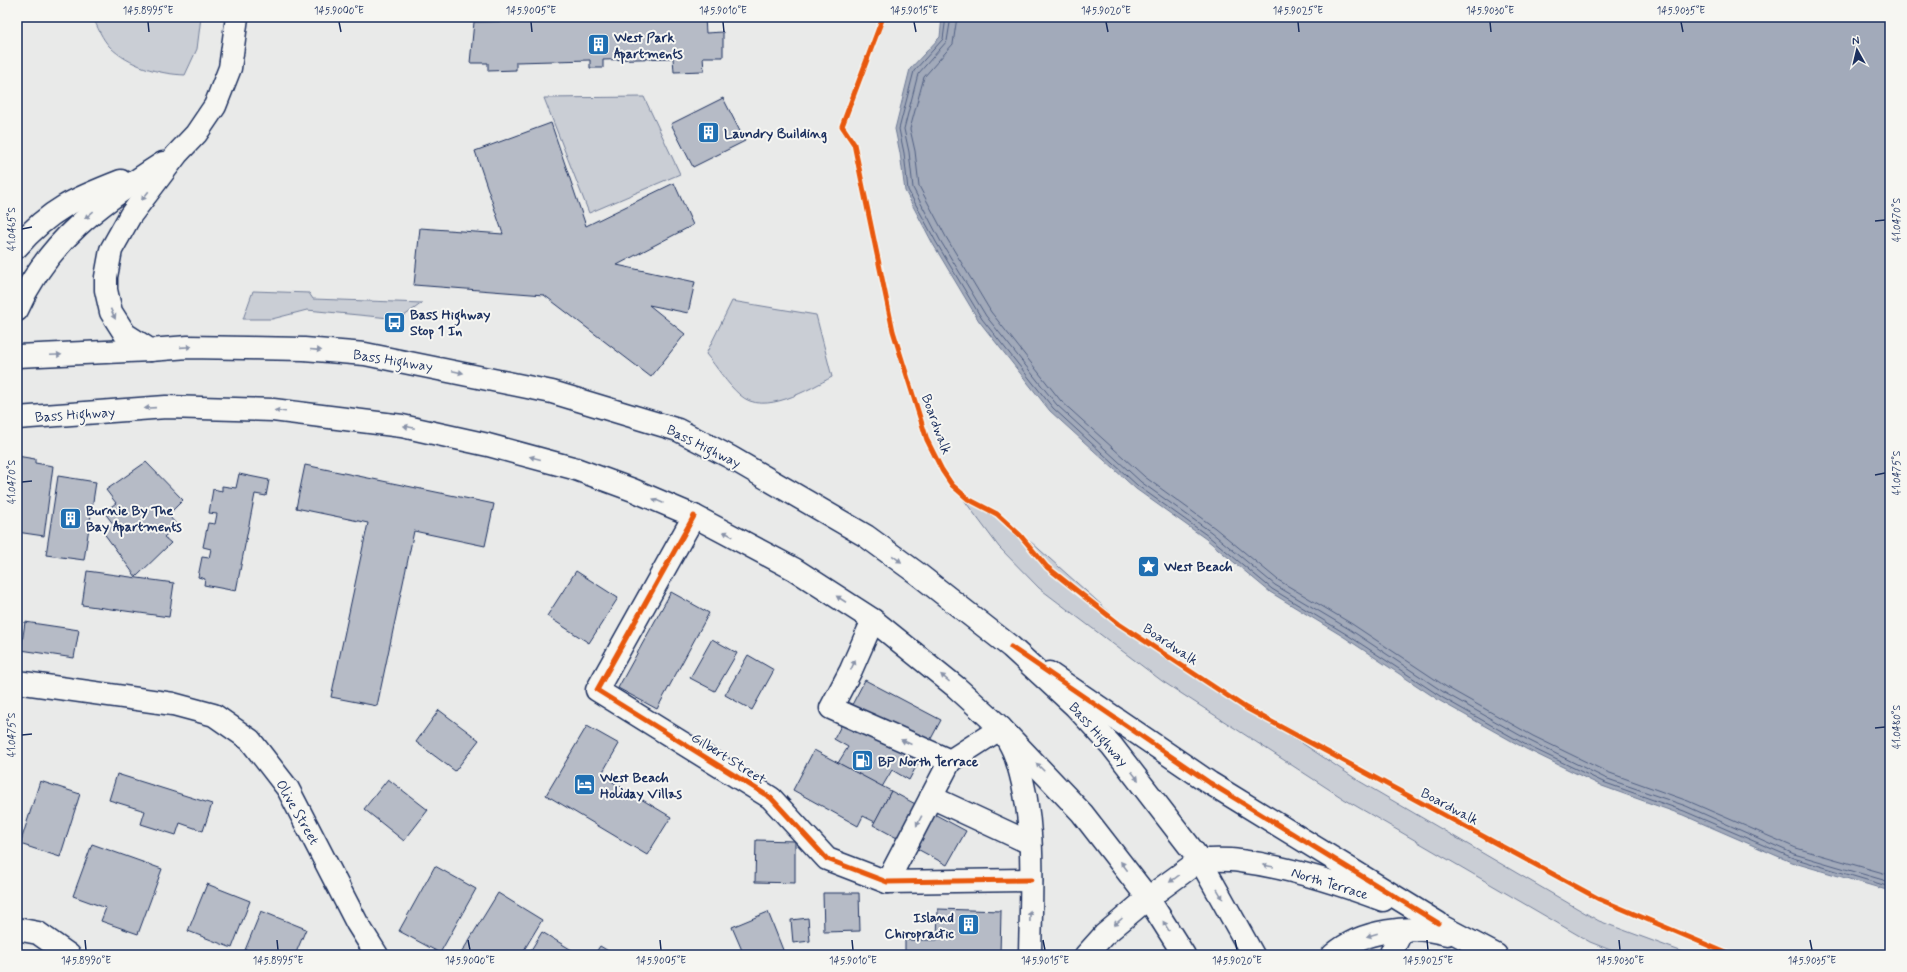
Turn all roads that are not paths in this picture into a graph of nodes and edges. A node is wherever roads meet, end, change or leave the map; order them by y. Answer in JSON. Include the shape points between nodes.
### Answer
{"nodes":[{"id":1,"x":236,"y":17,"type":"edge"},
{"id":2,"x":177,"y":154,"type":"junction"},
{"id":3,"x":155,"y":168,"type":"junction"},
{"id":4,"x":17,"y":247,"type":"edge"},
{"id":5,"x":17,"y":310,"type":"edge"},
{"id":6,"x":150,"y":350,"type":"junction"},
{"id":7,"x":17,"y":356,"type":"edge"},
{"id":8,"x":17,"y":418,"type":"edge"},
{"id":9,"x":694,"y":516,"type":"junction"},
{"id":10,"x":874,"y":620,"type":"junction"},
{"id":11,"x":1011,"y":647,"type":"junction"},
{"id":12,"x":17,"y":682,"type":"edge"},
{"id":13,"x":1001,"y":728,"type":"junction"},
{"id":14,"x":950,"y":761,"type":"junction"},
{"id":15,"x":931,"y":797,"type":"junction"},
{"id":16,"x":1030,"y":843,"type":"junction"},
{"id":17,"x":1200,"y":860,"type":"junction"},
{"id":18,"x":1031,"y":880,"type":"junction"},
{"id":19,"x":886,"y":882,"type":"junction"},
{"id":20,"x":1148,"y":898,"type":"junction"},
{"id":21,"x":1438,"y":923,"type":"junction"},
{"id":22,"x":17,"y":929,"type":"edge"},
{"id":23,"x":1402,"y":931,"type":"junction"},
{"id":24,"x":1465,"y":938,"type":"junction"},
{"id":25,"x":69,"y":955,"type":"edge"},
{"id":26,"x":377,"y":955,"type":"edge"},
{"id":27,"x":1030,"y":955,"type":"edge"},
{"id":28,"x":1086,"y":955,"type":"edge"},
{"id":29,"x":1184,"y":955,"type":"edge"},
{"id":30,"x":1253,"y":955,"type":"edge"},
{"id":31,"x":1332,"y":955,"type":"edge"},
{"id":32,"x":1390,"y":955,"type":"edge"},
{"id":33,"x":1496,"y":955,"type":"edge"}],
"edges":[{"from":1,"to":2,"type":"main road","via":[[230,68],[216,106],[196,134]]},
{"from":2,"to":3,"type":"main road"},
{"from":2,"to":6,"type":"main road","one_way":true,"via":[[130,216],[116,239],[107,265],[106,290],[111,312],[125,334]]},
{"from":3,"to":4,"type":"main road","via":[[87,194],[64,206],[47,216]]},
{"from":3,"to":5,"type":"main road","one_way":true,"via":[[115,194],[71,232],[38,271],[26,289]]},
{"from":7,"to":6,"type":"main road","name":"Bass Highway","one_way":true},
{"from":6,"to":11,"type":"main road","name":"Bass Highway","one_way":true,"via":[[236,346],[365,354],[552,392],[678,430],[730,457],[866,536]]},
{"from":9,"to":8,"type":"main road","name":"Bass Highway","one_way":true,"via":[[573,468],[488,445],[402,426],[273,410],[166,407]]},
{"from":10,"to":9,"type":"main road","name":"Bass Highway","one_way":true,"via":[[794,569]]},
{"from":9,"to":19,"type":"main road","name":"Gilbert Street","via":[[597,690],[771,798],[827,859]]},
{"from":13,"to":10,"type":"main road","name":"Bass Highway","one_way":true},
{"from":14,"to":10,"type":"main road","one_way":true,"via":[[831,708]]},
{"from":11,"to":17,"type":"main road","name":"Bass Highway","one_way":true,"via":[[1075,706],[1112,746]]},
{"from":11,"to":21,"type":"main road","via":[[1210,783]]},
{"from":12,"to":26,"type":"main road","name":"Olive Street","via":[[173,704],[214,715],[250,740],[288,789],[357,923]]},
{"from":13,"to":14,"type":"main road"},
{"from":13,"to":16,"type":"main road","via":[[1015,754],[1022,776]]},
{"from":20,"to":13,"type":"main road","name":"Bass Highway","one_way":true,"via":[[1082,813]]},
{"from":14,"to":15,"type":"main road"},
{"from":15,"to":16,"type":"main road"},
{"from":15,"to":19,"type":"main road","one_way":true},
{"from":16,"to":18,"type":"main road"},
{"from":17,"to":20,"type":"main road","one_way":true},
{"from":21,"to":17,"type":"main road","name":"North Terrace","one_way":true,"via":[[1397,905],[1312,876],[1239,861]]},
{"from":17,"to":30,"type":"main road","name":"Bass Highway","one_way":true},
{"from":18,"to":19,"type":"main road","name":"Gilbert Street"},
{"from":27,"to":18,"type":"main road","one_way":true},
{"from":20,"to":28,"type":"main road","one_way":true,"via":[[1104,935]]},
{"from":29,"to":20,"type":"main road","name":"Bass Highway","one_way":true},
{"from":21,"to":24,"type":"main road","name":"North Terrace"},
{"from":22,"to":25,"type":"main road","via":[[38,933]]},
{"from":23,"to":24,"type":"main road","via":[[1424,930]]},
{"from":23,"to":31,"type":"main road","one_way":true,"via":[[1385,932],[1360,939]]},
{"from":23,"to":32,"type":"main road"},
{"from":24,"to":33,"type":"main road","name":"North Terrace"}]}
